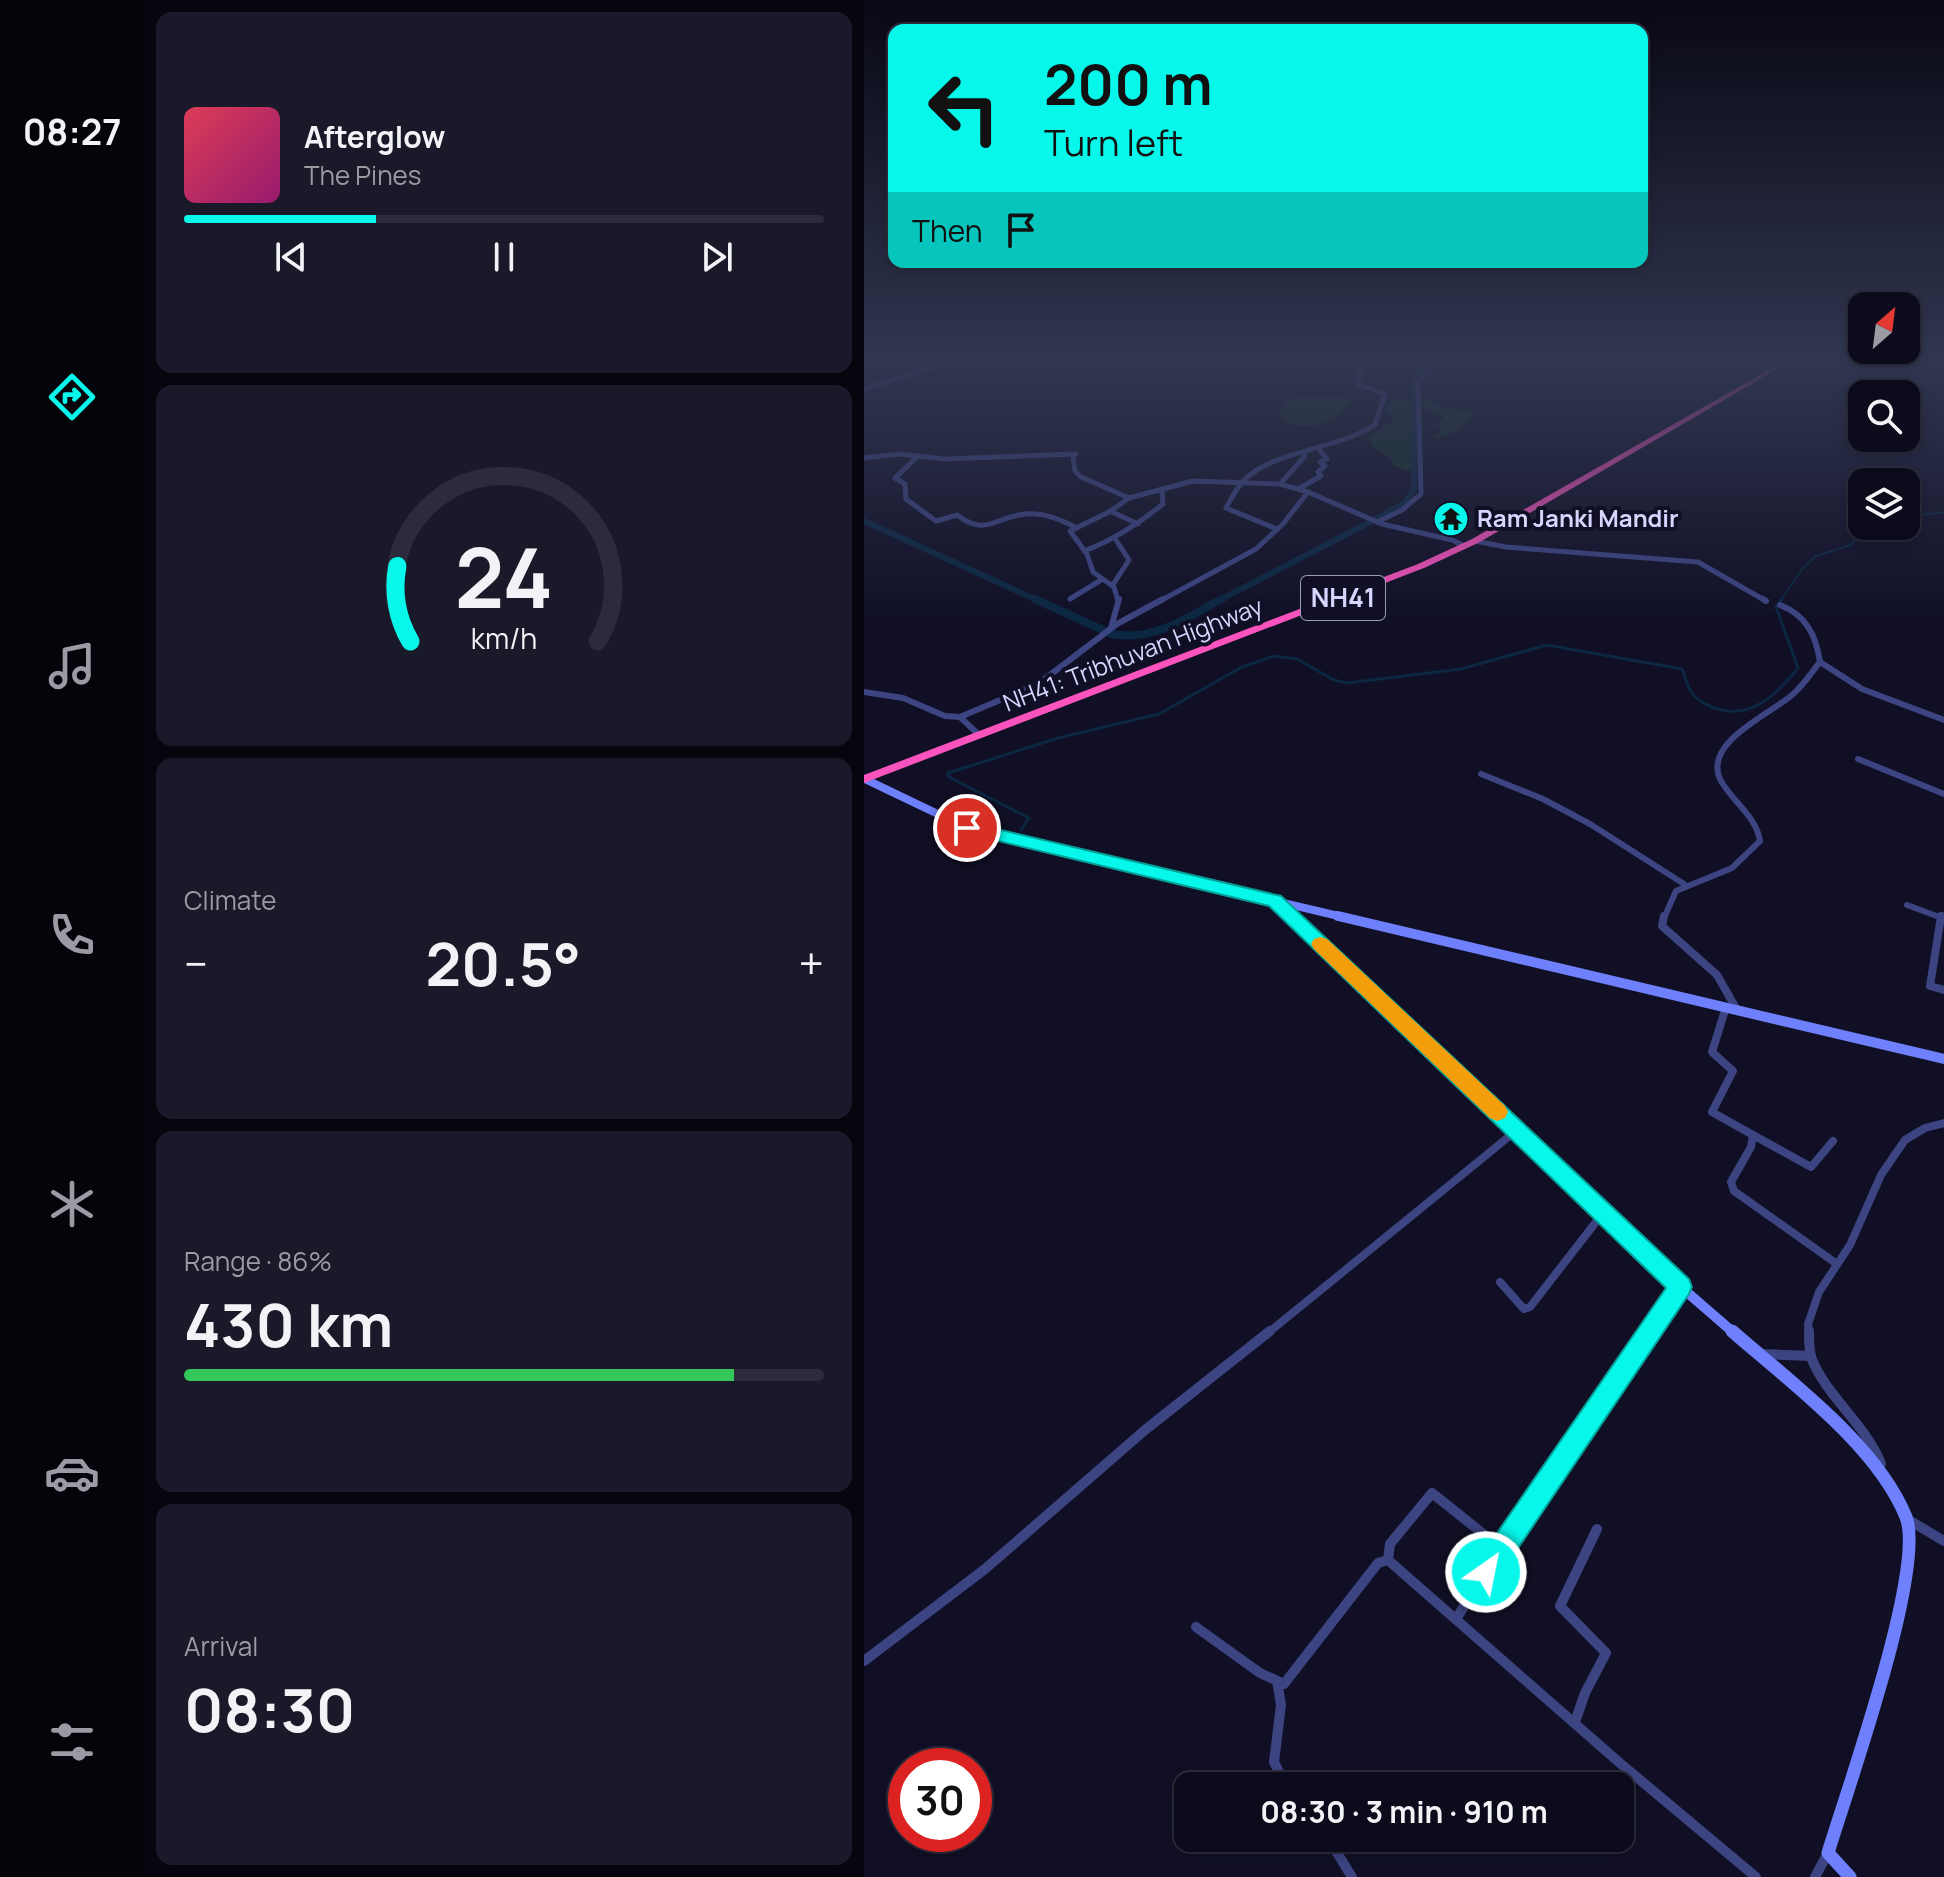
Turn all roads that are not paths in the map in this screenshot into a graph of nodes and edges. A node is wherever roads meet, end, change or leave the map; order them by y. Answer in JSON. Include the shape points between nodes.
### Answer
{"nodes":[{"id":1,"x":1332,"y":447,"type":"edge"},
{"id":2,"x":1420,"y":447,"type":"edge"},
{"id":3,"x":1639,"y":447,"type":"edge"},
{"id":4,"x":1320,"y":451,"type":"junction"},
{"id":5,"x":1307,"y":455,"type":"junction"},
{"id":6,"x":917,"y":457,"type":"junction"},
{"id":7,"x":864,"y":458,"type":"edge"},
{"id":8,"x":1243,"y":482,"type":"junction"},
{"id":9,"x":1280,"y":484,"type":"junction"},
{"id":10,"x":1298,"y":489,"type":"junction"},
{"id":11,"x":1162,"y":491,"type":"junction"},
{"id":12,"x":1308,"y":492,"type":"junction"},
{"id":13,"x":1129,"y":498,"type":"junction"},
{"id":14,"x":1110,"y":511,"type":"junction"},
{"id":15,"x":1377,"y":522,"type":"junction"},
{"id":16,"x":1138,"y":524,"type":"junction"},
{"id":17,"x":1075,"y":527,"type":"junction"},
{"id":18,"x":1277,"y":529,"type":"junction"},
{"id":19,"x":1116,"y":540,"type":"junction"},
{"id":20,"x":1475,"y":541,"type":"junction"},
{"id":21,"x":1465,"y":546,"type":"junction"},
{"id":22,"x":1084,"y":551,"type":"junction"},
{"id":23,"x":1101,"y":580,"type":"junction"},
{"id":24,"x":1112,"y":586,"type":"junction"},
{"id":25,"x":1070,"y":599,"type":"dead end"},
{"id":26,"x":1766,"y":601,"type":"dead end"},
{"id":27,"x":1780,"y":605,"type":"dead end"},
{"id":28,"x":1111,"y":628,"type":"junction"},
{"id":29,"x":1820,"y":662,"type":"junction"},
{"id":30,"x":864,"y":692,"type":"edge"},
{"id":31,"x":960,"y":717,"type":"junction"},
{"id":32,"x":1944,"y":720,"type":"edge"},
{"id":33,"x":979,"y":735,"type":"junction"},
{"id":34,"x":1858,"y":759,"type":"dead end"},
{"id":35,"x":1481,"y":774,"type":"dead end"},
{"id":36,"x":865,"y":779,"type":"edge"},
{"id":37,"x":1944,"y":794,"type":"edge"},
{"id":38,"x":1684,"y":884,"type":"junction"},
{"id":39,"x":1275,"y":900,"type":"junction"},
{"id":40,"x":1907,"y":905,"type":"dead end"},
{"id":41,"x":1944,"y":990,"type":"edge"},
{"id":42,"x":1726,"y":1007,"type":"junction"},
{"id":43,"x":1737,"y":1010,"type":"junction"},
{"id":44,"x":1944,"y":1059,"type":"edge"},
{"id":45,"x":1944,"y":1123,"type":"edge"},
{"id":46,"x":1517,"y":1130,"type":"junction"},
{"id":47,"x":1753,"y":1135,"type":"junction"},
{"id":48,"x":1833,"y":1141,"type":"dead end"},
{"id":49,"x":1603,"y":1213,"type":"junction"},
{"id":50,"x":1837,"y":1264,"type":"junction"},
{"id":51,"x":1500,"y":1282,"type":"dead end"},
{"id":52,"x":1681,"y":1287,"type":"junction"},
{"id":53,"x":1759,"y":1353,"type":"junction"},
{"id":54,"x":1811,"y":1356,"type":"junction"},
{"id":55,"x":1889,"y":1485,"type":"junction"},
{"id":56,"x":1907,"y":1519,"type":"junction"},
{"id":57,"x":1597,"y":1529,"type":"dead end"},
{"id":58,"x":1944,"y":1541,"type":"edge"},
{"id":59,"x":1501,"y":1548,"type":"junction"},
{"id":60,"x":1388,"y":1560,"type":"junction"},
{"id":61,"x":1456,"y":1619,"type":"junction"},
{"id":62,"x":1196,"y":1627,"type":"dead end"},
{"id":63,"x":864,"y":1661,"type":"edge"},
{"id":64,"x":1277,"y":1681,"type":"junction"},
{"id":65,"x":1575,"y":1722,"type":"junction"},
{"id":66,"x":1279,"y":1772,"type":"edge"},
{"id":67,"x":1337,"y":1852,"type":"edge"},
{"id":68,"x":1828,"y":1853,"type":"junction"},
{"id":69,"x":1352,"y":1877,"type":"edge"},
{"id":70,"x":1756,"y":1877,"type":"edge"},
{"id":71,"x":1815,"y":1877,"type":"edge"},
{"id":72,"x":1850,"y":1877,"type":"edge"}],
"edges":[{"from":1,"to":4,"type":"street"},
{"from":2,"to":15,"type":"street","via":[[1421,494]]},
{"from":3,"to":20,"type":"highway","name":"NH41: Tribhuvan Highway","number":"NH41"},
{"from":4,"to":5,"type":"street"},
{"from":4,"to":10,"type":"street","via":[[1327,459],[1320,462],[1325,466],[1318,472],[1321,476]]},
{"from":5,"to":8,"type":"street","via":[[1268,467]]},
{"from":5,"to":9,"type":"street"},
{"from":6,"to":7,"type":"street"},
{"from":6,"to":13,"type":"street","via":[[1076,454],[1075,471],[1081,477]]},
{"from":6,"to":17,"type":"street","via":[[895,478],[905,484],[906,499],[936,521],[957,515],[965,522],[989,526],[1034,513]]},
{"from":8,"to":9,"type":"street"},
{"from":8,"to":11,"type":"street","via":[[1193,481]]},
{"from":8,"to":18,"type":"street","via":[[1226,508]]},
{"from":9,"to":10,"type":"street"},
{"from":10,"to":12,"type":"street"},
{"from":11,"to":13,"type":"street"},
{"from":11,"to":16,"type":"street","via":[[1163,504]]},
{"from":12,"to":15,"type":"street"},
{"from":12,"to":18,"type":"street"},
{"from":13,"to":14,"type":"street"},
{"from":14,"to":16,"type":"street"},
{"from":14,"to":17,"type":"street"},
{"from":15,"to":21,"type":"street"},
{"from":16,"to":19,"type":"street"},
{"from":17,"to":22,"type":"street","via":[[1070,531]]},
{"from":18,"to":28,"type":"street","via":[[1256,549]]},
{"from":19,"to":22,"type":"street"},
{"from":19,"to":24,"type":"street","via":[[1129,560]]},
{"from":20,"to":21,"type":"highway","name":"NH41: Tribhuvan Highway","number":"NH41"},
{"from":20,"to":26,"type":"street","via":[[1698,562]]},
{"from":21,"to":33,"type":"highway","name":"NH41: Tribhuvan Highway","number":"NH41","via":[[1343,598]]},
{"from":22,"to":23,"type":"street"},
{"from":23,"to":24,"type":"street"},
{"from":23,"to":25,"type":"street"},
{"from":24,"to":28,"type":"street","via":[[1119,598]]},
{"from":27,"to":29,"type":"street","via":[[1806,618]]},
{"from":28,"to":31,"type":"street","via":[[1038,684]]},
{"from":29,"to":32,"type":"street","via":[[1862,689]]},
{"from":29,"to":38,"type":"street","via":[[1788,698],[1729,742],[1718,769],[1758,829],[1760,841],[1751,854],[1727,869]]},
{"from":30,"to":31,"type":"street","via":[[903,698]]},
{"from":31,"to":33,"type":"street"},
{"from":33,"to":36,"type":"highway","name":"NH41: Tribhuvan Highway","number":"NH41"},
{"from":34,"to":37,"type":"street"},
{"from":35,"to":38,"type":"street","via":[[1590,824]]},
{"from":36,"to":39,"type":"main road","via":[[967,828]]},
{"from":38,"to":43,"type":"street","via":[[1664,906],[1662,926],[1717,975]]},
{"from":39,"to":42,"type":"main road"},
{"from":39,"to":46,"type":"main road"},
{"from":40,"to":41,"type":"street","via":[[1942,916],[1930,986]]},
{"from":42,"to":43,"type":"main road"},
{"from":42,"to":47,"type":"street","via":[[1712,1052],[1733,1071],[1712,1112]]},
{"from":43,"to":44,"type":"main road"},
{"from":45,"to":50,"type":"street","via":[[1905,1140],[1881,1175]]},
{"from":46,"to":49,"type":"main road"},
{"from":46,"to":63,"type":"street","via":[[1145,1430],[985,1569]]},
{"from":47,"to":48,"type":"street","via":[[1811,1167]]},
{"from":47,"to":50,"type":"street","via":[[1731,1182],[1734,1191]]},
{"from":49,"to":51,"type":"street","via":[[1530,1307],[1524,1309]]},
{"from":49,"to":52,"type":"main road"},
{"from":50,"to":54,"type":"street","via":[[1819,1292],[1808,1324]]},
{"from":52,"to":53,"type":"main road"},
{"from":52,"to":59,"type":"street"},
{"from":53,"to":54,"type":"street"},
{"from":53,"to":55,"type":"main road","via":[[1845,1430]]},
{"from":54,"to":55,"type":"street","via":[[1872,1441]]},
{"from":55,"to":56,"type":"main road"},
{"from":56,"to":58,"type":"street"},
{"from":56,"to":68,"type":"main road","via":[[1909,1551],[1898,1622]]},
{"from":57,"to":65,"type":"street","via":[[1560,1606],[1606,1653]]},
{"from":59,"to":60,"type":"street","via":[[1432,1493],[1390,1544]]},
{"from":59,"to":61,"type":"street"},
{"from":60,"to":61,"type":"street"},
{"from":60,"to":64,"type":"street","via":[[1378,1563],[1284,1684]]},
{"from":61,"to":65,"type":"street"},
{"from":62,"to":64,"type":"street"},
{"from":64,"to":66,"type":"street","via":[[1281,1705],[1274,1762]]},
{"from":65,"to":70,"type":"street"},
{"from":67,"to":69,"type":"street"},
{"from":68,"to":71,"type":"street"},
{"from":68,"to":72,"type":"main road"}]}
